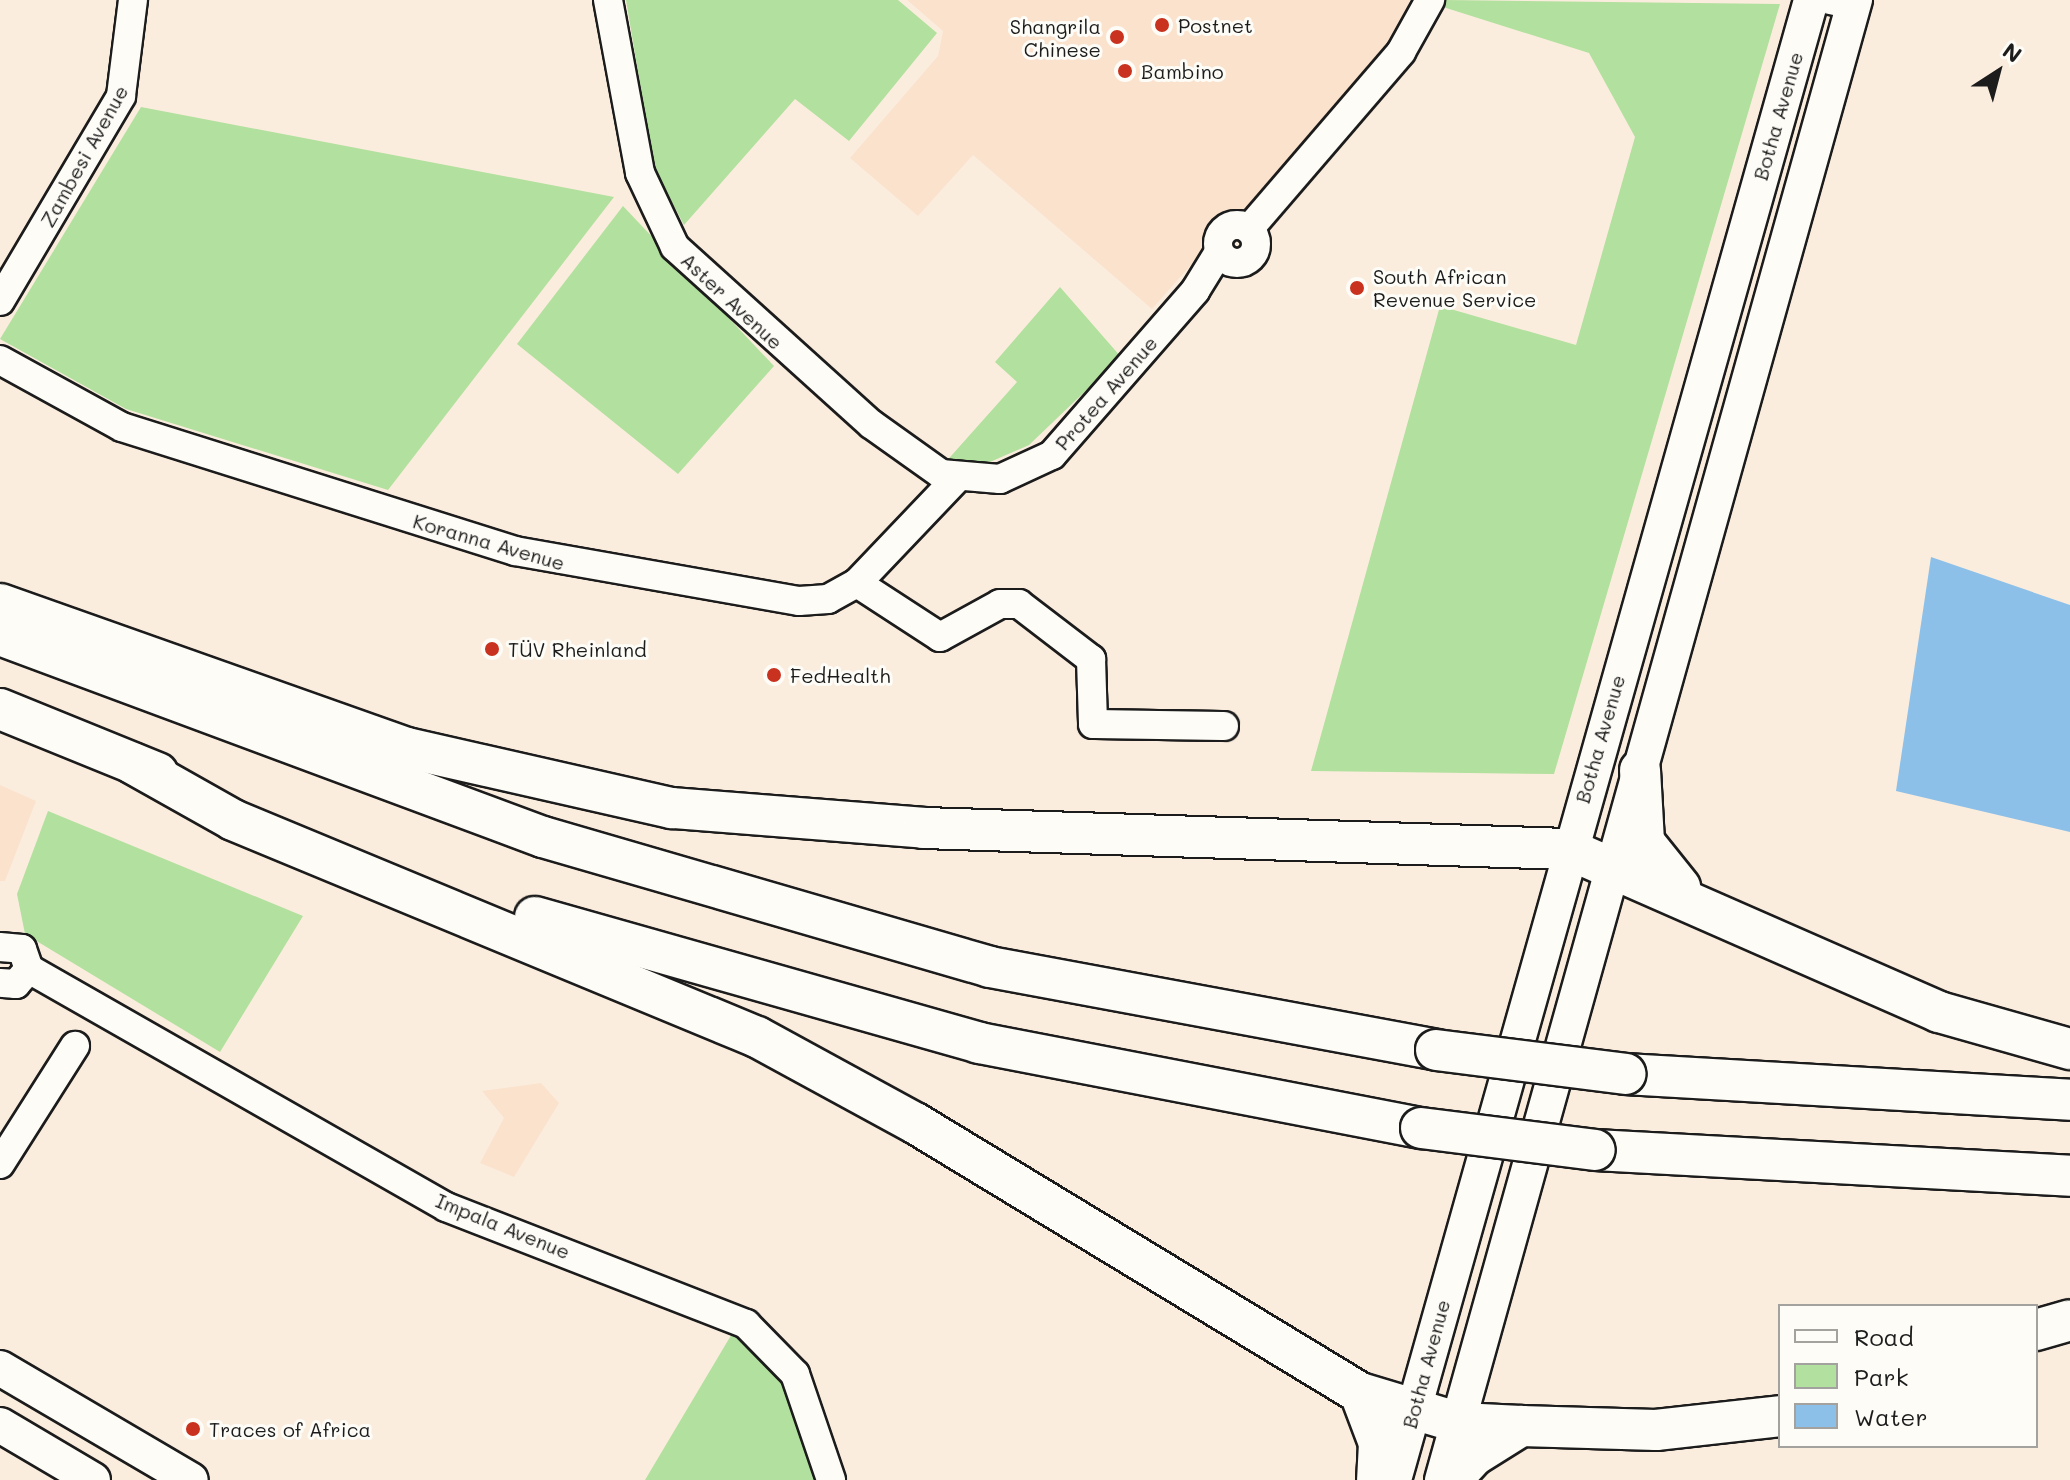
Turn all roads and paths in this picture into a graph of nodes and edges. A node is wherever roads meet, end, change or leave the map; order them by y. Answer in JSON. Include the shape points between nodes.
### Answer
{"nodes":[{"id":1,"x":133,"y":0,"type":"edge"},
{"id":2,"x":608,"y":0,"type":"edge"},
{"id":3,"x":1430,"y":0,"type":"edge"},
{"id":4,"x":1811,"y":0,"type":"edge"},
{"id":5,"x":1846,"y":2,"type":"edge"},
{"id":6,"x":0,"y":301,"type":"edge"},
{"id":7,"x":0,"y":360,"type":"edge"},
{"id":8,"x":957,"y":478,"type":"junction"},
{"id":9,"x":857,"y":583,"type":"junction"},
{"id":10,"x":0,"y":604,"type":"edge"},
{"id":11,"x":0,"y":635,"type":"edge"},
{"id":12,"x":0,"y":709,"type":"edge"},
{"id":13,"x":1224,"y":726,"type":"dead end"},
{"id":14,"x":132,"y":763,"type":"junction"},
{"id":15,"x":1640,"y":770,"type":"junction"},
{"id":16,"x":1568,"y":849,"type":"junction"},
{"id":17,"x":1616,"y":864,"type":"junction"},
{"id":18,"x":1699,"y":902,"type":"junction"},
{"id":19,"x":0,"y":947,"type":"edge"},
{"id":20,"x":29,"y":969,"type":"junction"},
{"id":21,"x":0,"y":983,"type":"edge"},
{"id":22,"x":75,"y":1046,"type":"dead end"},
{"id":23,"x":2070,"y":1049,"type":"edge"},
{"id":24,"x":2070,"y":1100,"type":"edge"},
{"id":25,"x":0,"y":1164,"type":"edge"},
{"id":26,"x":2070,"y":1176,"type":"edge"},
{"id":27,"x":2070,"y":1320,"type":"edge"},
{"id":28,"x":2038,"y":1329,"type":"edge"},
{"id":29,"x":0,"y":1368,"type":"edge"},
{"id":30,"x":1360,"y":1393,"type":"junction"},
{"id":31,"x":1413,"y":1412,"type":"junction"},
{"id":32,"x":1778,"y":1416,"type":"edge"},
{"id":33,"x":1460,"y":1423,"type":"junction"},
{"id":34,"x":0,"y":1425,"type":"edge"},
{"id":35,"x":1521,"y":1426,"type":"junction"},
{"id":36,"x":93,"y":1480,"type":"edge"},
{"id":37,"x":191,"y":1480,"type":"edge"},
{"id":38,"x":831,"y":1480,"type":"edge"},
{"id":39,"x":1377,"y":1480,"type":"edge"},
{"id":40,"x":1394,"y":1480,"type":"edge"},
{"id":41,"x":1442,"y":1480,"type":"edge"},
{"id":42,"x":1451,"y":1480,"type":"edge"}],
"edges":[{"from":1,"to":6,"type":"street","name":"Zambesi Avenue","via":[[121,96]]},
{"from":2,"to":8,"type":"street","name":"Aster Avenue","via":[[640,173],[675,247],[914,461]]},
{"from":3,"to":8,"type":"street","name":"Protea Avenue","via":[[1401,52],[1249,229],[1227,227],[1227,258],[1052,455],[1000,479]]},
{"from":4,"to":16,"type":"main road","name":"Botha Avenue"},
{"from":5,"to":15,"type":"main road"},
{"from":7,"to":9,"type":"street","name":"Koranna Avenue","via":[[122,427],[528,555],[799,601],[828,599]]},
{"from":8,"to":9,"type":"street","name":"Koranna Avenue"},
{"from":9,"to":13,"type":"street","via":[[940,637],[1000,604],[1019,604],[1091,659],[1093,724]]},
{"from":10,"to":16,"type":"highway","via":[[407,748],[672,808],[924,828]]},
{"from":11,"to":24,"type":"highway","bridge":true,"via":[[558,842],[990,967],[1436,1050],[1625,1074]]},
{"from":12,"to":14,"type":"highway"},
{"from":14,"to":26,"type":"highway","bridge":true,"via":[[536,917],[948,1034],[1421,1128],[1595,1150]]},
{"from":14,"to":30,"type":"highway","via":[[233,820],[757,1037],[915,1123]]},
{"from":15,"to":17,"type":"main road"},
{"from":15,"to":18,"type":"highway","via":[[1650,857]]},
{"from":16,"to":17,"type":"highway"},
{"from":16,"to":31,"type":"main road","name":"Botha Avenue"},
{"from":17,"to":18,"type":"highway"},
{"from":17,"to":33,"type":"main road"},
{"from":18,"to":23,"type":"highway","via":[[1939,1012]]},
{"from":19,"to":20,"type":"street","name":"Impala Avenue","via":[[22,949]]},
{"from":20,"to":21,"type":"street","via":[[16,984]]},
{"from":20,"to":38,"type":"street","name":"Impala Avenue","via":[[446,1207],[746,1324],[795,1374]]},
{"from":22,"to":25,"type":"street"},
{"from":27,"to":28,"type":"highway"},
{"from":29,"to":37,"type":"main road"},
{"from":30,"to":31,"type":"highway"},
{"from":30,"to":39,"type":"highway","via":[[1379,1443]]},
{"from":31,"to":33,"type":"highway"},
{"from":31,"to":40,"type":"main road","name":"Botha Avenue"},
{"from":32,"to":35,"type":"highway","via":[[1656,1430]]},
{"from":33,"to":35,"type":"highway"},
{"from":33,"to":41,"type":"main road"},
{"from":34,"to":36,"type":"main road"},
{"from":35,"to":42,"type":"highway","via":[[1473,1456]]}]}
